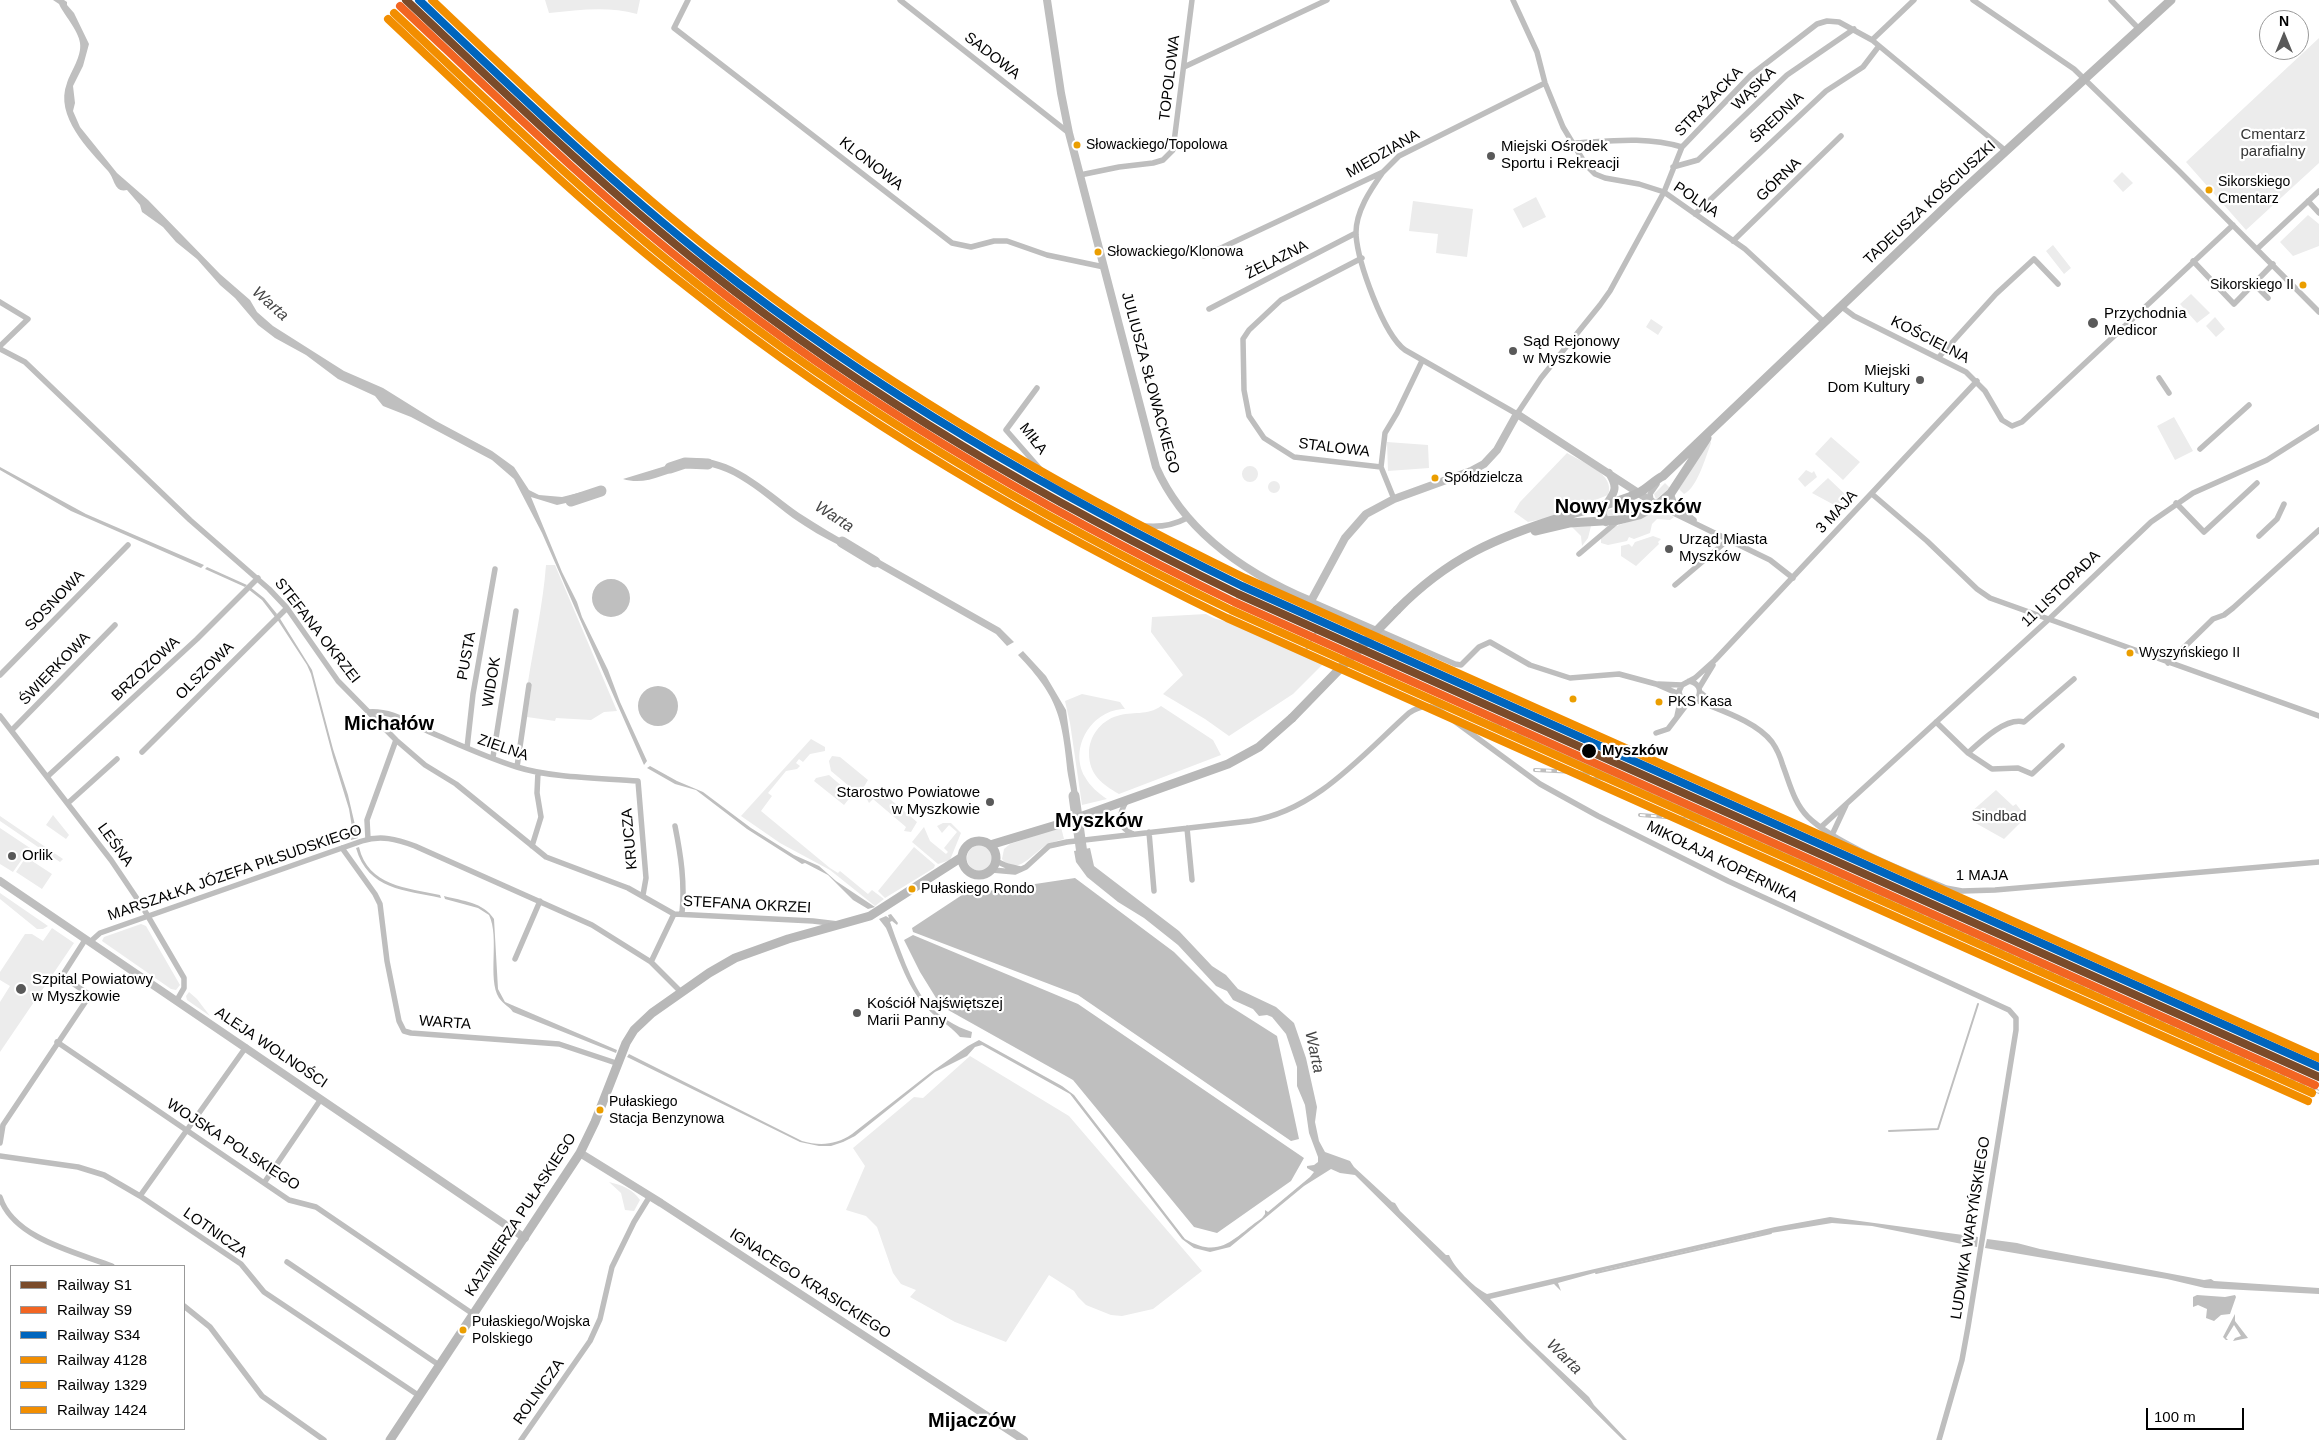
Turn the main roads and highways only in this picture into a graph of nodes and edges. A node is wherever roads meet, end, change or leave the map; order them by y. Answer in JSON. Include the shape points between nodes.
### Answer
{"nodes":[{"id":1,"x":2171,"y":0,"type":"edge"},
{"id":2,"x":1712,"y":430,"type":"junction"},
{"id":3,"x":1513,"y":534,"type":"junction"},
{"id":4,"x":1018,"y":836,"type":"junction"},
{"id":5,"x":990,"y":845,"type":"junction"},
{"id":6,"x":962,"y":857,"type":"junction"},
{"id":7,"x":996,"y":858,"type":"junction"},
{"id":8,"x":966,"y":870,"type":"junction"},
{"id":9,"x":933,"y":875,"type":"junction"},
{"id":10,"x":390,"y":1440,"type":"edge"}],
"edges":[{"from":1,"to":2,"type":"main road","name":"TADEUSZA KOŚCIUSZKI"},
{"from":2,"to":3,"type":"main road","name":"TADEUSZA KOŚCIUSZKI","via":[[1662,476],[1638,493]]},
{"from":2,"to":3,"type":"main road","name":"TADEUSZA KOŚCIUSZKI","via":[[1671,493],[1639,515]]},
{"from":3,"to":4,"type":"main road","bridge":true,"via":[[1450,564],[1426,581],[1292,718],[1259,747],[1217,768]]},
{"from":4,"to":5,"type":"main road"},
{"from":4,"to":7,"type":"main road","via":[[1002,847]]},
{"from":5,"to":6,"type":"main road","via":[[979,841],[971,844]]},
{"from":5,"to":7,"type":"main road"},
{"from":6,"to":8,"type":"main road"},
{"from":6,"to":9,"type":"main road","name":"KAZIMIERZA PUŁASKIEGO"},
{"from":7,"to":8,"type":"main road","via":[[992,870],[985,875]]},
{"from":8,"to":9,"type":"main road","name":"KAZIMIERZA PUŁASKIEGO","via":[[958,868]]},
{"from":9,"to":10,"type":"main road","name":"KAZIMIERZA PUŁASKIEGO","via":[[870,916],[735,958],[681,992],[640,1024],[626,1045],[580,1153]]}]}
